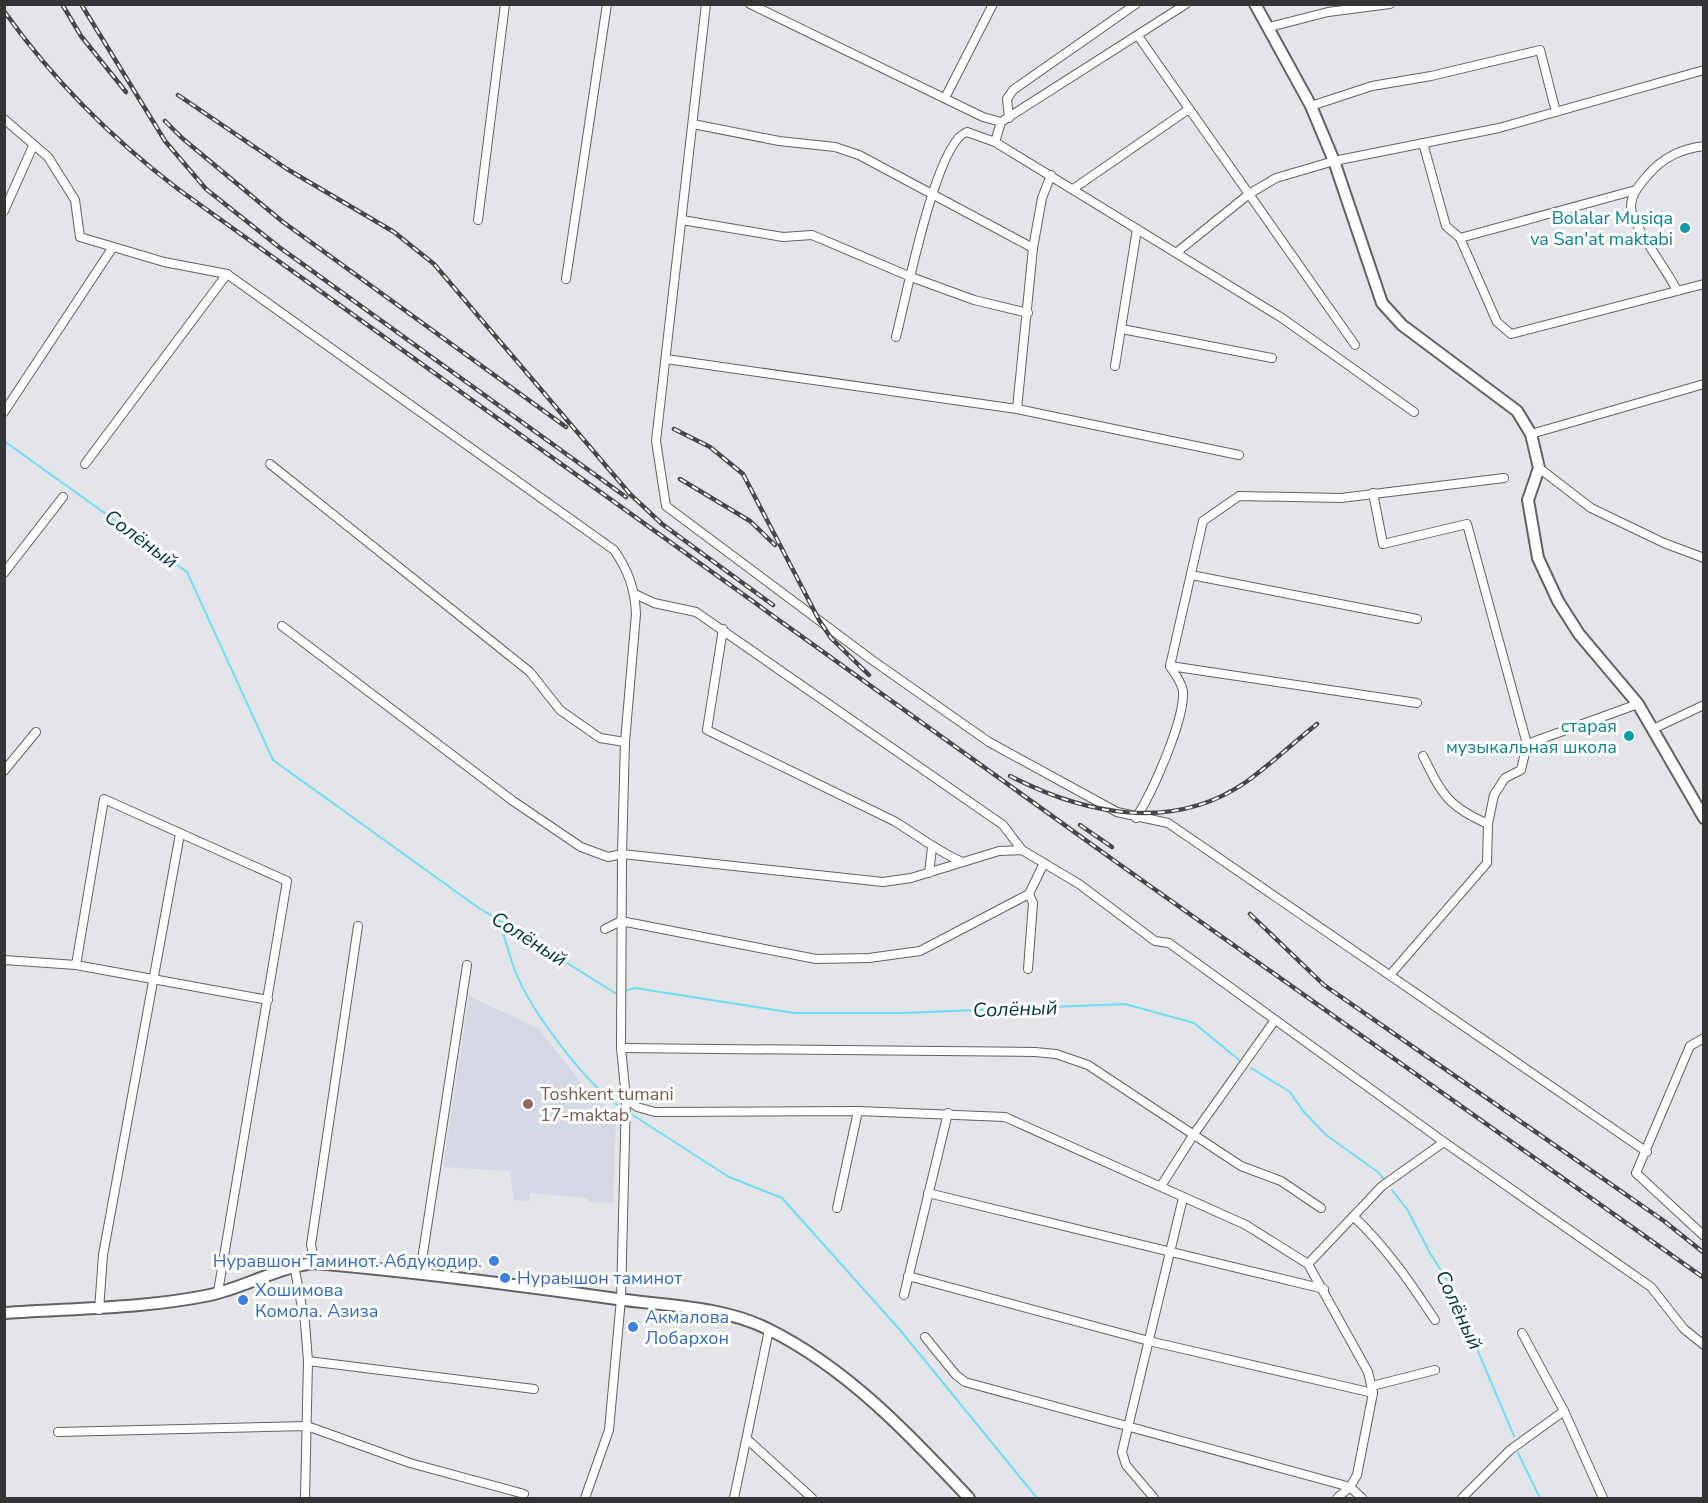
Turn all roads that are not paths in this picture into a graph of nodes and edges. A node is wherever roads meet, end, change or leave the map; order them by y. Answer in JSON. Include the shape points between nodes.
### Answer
{"nodes":[{"id":1,"x":505,"y":4,"type":"edge"},
{"id":2,"x":607,"y":4,"type":"edge"},
{"id":3,"x":706,"y":4,"type":"edge"},
{"id":4,"x":750,"y":4,"type":"edge"},
{"id":5,"x":993,"y":4,"type":"edge"},
{"id":6,"x":1136,"y":4,"type":"edge"},
{"id":7,"x":1186,"y":4,"type":"edge"},
{"id":8,"x":1255,"y":4,"type":"edge"},
{"id":9,"x":1390,"y":4,"type":"edge"},
{"id":10,"x":1270,"y":27,"type":"junction"},
{"id":11,"x":1138,"y":36,"type":"junction"},
{"id":12,"x":1704,"y":70,"type":"edge"},
{"id":13,"x":945,"y":98,"type":"junction"},
{"id":14,"x":1311,"y":106,"type":"junction"},
{"id":15,"x":1189,"y":109,"type":"junction"},
{"id":16,"x":1556,"y":112,"type":"junction"},
{"id":17,"x":1010,"y":118,"type":"junction"},
{"id":18,"x":4,"y":120,"type":"edge"},
{"id":19,"x":1001,"y":122,"type":"junction"},
{"id":20,"x":693,"y":124,"type":"junction"},
{"id":21,"x":995,"y":142,"type":"junction"},
{"id":22,"x":1424,"y":143,"type":"junction"},
{"id":23,"x":33,"y":146,"type":"junction"},
{"id":24,"x":1704,"y":146,"type":"edge"},
{"id":25,"x":1334,"y":160,"type":"junction"},
{"id":26,"x":1051,"y":175,"type":"junction"},
{"id":27,"x":1073,"y":189,"type":"junction"},
{"id":28,"x":1635,"y":190,"type":"junction"},
{"id":29,"x":931,"y":193,"type":"junction"},
{"id":30,"x":1249,"y":194,"type":"junction"},
{"id":31,"x":4,"y":211,"type":"edge"},
{"id":32,"x":478,"y":220,"type":"dead end"},
{"id":33,"x":682,"y":220,"type":"junction"},
{"id":34,"x":1137,"y":229,"type":"junction"},
{"id":35,"x":1460,"y":238,"type":"junction"},
{"id":36,"x":113,"y":247,"type":"junction"},
{"id":37,"x":1033,"y":248,"type":"junction"},
{"id":38,"x":1176,"y":253,"type":"junction"},
{"id":39,"x":227,"y":274,"type":"junction"},
{"id":40,"x":911,"y":277,"type":"junction"},
{"id":41,"x":566,"y":279,"type":"dead end"},
{"id":42,"x":1704,"y":284,"type":"edge"},
{"id":43,"x":1677,"y":291,"type":"junction"},
{"id":44,"x":1028,"y":313,"type":"junction"},
{"id":45,"x":1122,"y":328,"type":"junction"},
{"id":46,"x":896,"y":337,"type":"dead end"},
{"id":47,"x":1355,"y":345,"type":"dead end"},
{"id":48,"x":1272,"y":358,"type":"dead end"},
{"id":49,"x":666,"y":359,"type":"junction"},
{"id":50,"x":1115,"y":366,"type":"dead end"},
{"id":51,"x":1704,"y":384,"type":"edge"},
{"id":52,"x":1017,"y":410,"type":"junction"},
{"id":53,"x":4,"y":412,"type":"edge"},
{"id":54,"x":1414,"y":412,"type":"dead end"},
{"id":55,"x":1531,"y":434,"type":"junction"},
{"id":56,"x":1239,"y":455,"type":"dead end"},
{"id":57,"x":85,"y":464,"type":"dead end"},
{"id":58,"x":270,"y":464,"type":"dead end"},
{"id":59,"x":1539,"y":468,"type":"junction"},
{"id":60,"x":1504,"y":478,"type":"dead end"},
{"id":61,"x":1372,"y":493,"type":"junction"},
{"id":62,"x":63,"y":497,"type":"dead end"},
{"id":63,"x":1704,"y":558,"type":"edge"},
{"id":64,"x":4,"y":573,"type":"edge"},
{"id":65,"x":1191,"y":575,"type":"junction"},
{"id":66,"x":635,"y":594,"type":"junction"},
{"id":67,"x":1417,"y":619,"type":"dead end"},
{"id":68,"x":282,"y":626,"type":"dead end"},
{"id":69,"x":723,"y":629,"type":"junction"},
{"id":70,"x":1170,"y":666,"type":"junction"},
{"id":71,"x":1417,"y":703,"type":"dead end"},
{"id":72,"x":1638,"y":704,"type":"junction"},
{"id":73,"x":1704,"y":705,"type":"edge"},
{"id":74,"x":1653,"y":729,"type":"junction"},
{"id":75,"x":36,"y":732,"type":"dead end"},
{"id":76,"x":625,"y":742,"type":"junction"},
{"id":77,"x":1527,"y":744,"type":"junction"},
{"id":78,"x":1423,"y":756,"type":"dead end"},
{"id":79,"x":4,"y":771,"type":"edge"},
{"id":80,"x":1703,"y":815,"type":"edge"},
{"id":81,"x":1136,"y":818,"type":"junction"},
{"id":82,"x":1488,"y":824,"type":"junction"},
{"id":83,"x":180,"y":834,"type":"junction"},
{"id":84,"x":932,"y":848,"type":"junction"},
{"id":85,"x":1022,"y":850,"type":"junction"},
{"id":86,"x":622,"y":854,"type":"junction"},
{"id":87,"x":960,"y":861,"type":"junction"},
{"id":88,"x":1044,"y":863,"type":"junction"},
{"id":89,"x":929,"y":873,"type":"junction"},
{"id":90,"x":1029,"y":894,"type":"junction"},
{"id":91,"x":621,"y":921,"type":"junction"},
{"id":92,"x":358,"y":926,"type":"dead end"},
{"id":93,"x":605,"y":929,"type":"dead end"},
{"id":94,"x":4,"y":960,"type":"edge"},
{"id":95,"x":76,"y":965,"type":"junction"},
{"id":96,"x":467,"y":965,"type":"dead end"},
{"id":97,"x":1028,"y":969,"type":"dead end"},
{"id":98,"x":1390,"y":975,"type":"junction"},
{"id":99,"x":156,"y":979,"type":"junction"},
{"id":100,"x":268,"y":1000,"type":"junction"},
{"id":101,"x":1275,"y":1020,"type":"junction"},
{"id":102,"x":1704,"y":1038,"type":"edge"},
{"id":103,"x":621,"y":1048,"type":"junction"},
{"id":104,"x":625,"y":1102,"type":"junction"},
{"id":105,"x":858,"y":1111,"type":"junction"},
{"id":106,"x":948,"y":1113,"type":"junction"},
{"id":107,"x":1194,"y":1134,"type":"junction"},
{"id":108,"x":1444,"y":1142,"type":"junction"},
{"id":109,"x":1647,"y":1152,"type":"junction"},
{"id":110,"x":1161,"y":1186,"type":"junction"},
{"id":111,"x":928,"y":1193,"type":"junction"},
{"id":112,"x":1183,"y":1198,"type":"junction"},
{"id":113,"x":837,"y":1208,"type":"dead end"},
{"id":114,"x":1321,"y":1208,"type":"dead end"},
{"id":115,"x":1353,"y":1216,"type":"junction"},
{"id":116,"x":1704,"y":1236,"type":"edge"},
{"id":117,"x":1170,"y":1253,"type":"junction"},
{"id":118,"x":315,"y":1263,"type":"junction"},
{"id":119,"x":1308,"y":1264,"type":"junction"},
{"id":120,"x":294,"y":1265,"type":"junction"},
{"id":121,"x":420,"y":1272,"type":"junction"},
{"id":122,"x":908,"y":1276,"type":"junction"},
{"id":123,"x":1324,"y":1289,"type":"junction"},
{"id":124,"x":218,"y":1293,"type":"junction"},
{"id":125,"x":904,"y":1295,"type":"dead end"},
{"id":126,"x":621,"y":1299,"type":"junction"},
{"id":127,"x":99,"y":1310,"type":"junction"},
{"id":128,"x":4,"y":1313,"type":"edge"},
{"id":129,"x":1435,"y":1320,"type":"dead end"},
{"id":130,"x":769,"y":1330,"type":"junction"},
{"id":131,"x":1522,"y":1333,"type":"dead end"},
{"id":132,"x":926,"y":1337,"type":"dead end"},
{"id":133,"x":1149,"y":1341,"type":"junction"},
{"id":134,"x":1704,"y":1345,"type":"edge"},
{"id":135,"x":308,"y":1361,"type":"junction"},
{"id":136,"x":1435,"y":1370,"type":"dead end"},
{"id":137,"x":534,"y":1389,"type":"dead end"},
{"id":138,"x":1372,"y":1389,"type":"junction"},
{"id":139,"x":1564,"y":1411,"type":"junction"},
{"id":140,"x":307,"y":1426,"type":"junction"},
{"id":141,"x":1128,"y":1427,"type":"junction"},
{"id":142,"x":58,"y":1432,"type":"dead end"},
{"id":143,"x":748,"y":1440,"type":"junction"},
{"id":144,"x":1350,"y":1487,"type":"junction"},
{"id":145,"x":524,"y":1494,"type":"dead end"},
{"id":146,"x":1472,"y":1495,"type":"edge"},
{"id":147,"x":305,"y":1498,"type":"edge"},
{"id":148,"x":585,"y":1498,"type":"edge"},
{"id":149,"x":734,"y":1498,"type":"edge"},
{"id":150,"x":812,"y":1498,"type":"edge"},
{"id":151,"x":969,"y":1498,"type":"edge"},
{"id":152,"x":1154,"y":1498,"type":"edge"},
{"id":153,"x":1337,"y":1498,"type":"edge"},
{"id":154,"x":1362,"y":1498,"type":"edge"},
{"id":155,"x":1462,"y":1498,"type":"edge"},
{"id":156,"x":1603,"y":1498,"type":"edge"}],
"edges":[{"from":1,"to":32,"type":"street"},
{"from":2,"to":41,"type":"street"},
{"from":3,"to":20,"type":"street"},
{"from":4,"to":13,"type":"street"},
{"from":5,"to":13,"type":"street"},
{"from":6,"to":17,"type":"street","via":[[1013,90],[1007,99]]},
{"from":7,"to":11,"type":"street"},
{"from":8,"to":10,"type":"street"},
{"from":9,"to":10,"type":"street","via":[[1328,12]]},
{"from":10,"to":14,"type":"street"},
{"from":11,"to":15,"type":"street"},
{"from":11,"to":17,"type":"street"},
{"from":12,"to":16,"type":"street"},
{"from":13,"to":19,"type":"street"},
{"from":14,"to":16,"type":"street","via":[[1372,86],[1540,50]]},
{"from":14,"to":25,"type":"street"},
{"from":15,"to":27,"type":"street"},
{"from":15,"to":30,"type":"street"},
{"from":16,"to":22,"type":"street"},
{"from":17,"to":19,"type":"street"},
{"from":18,"to":23,"type":"street"},
{"from":19,"to":21,"type":"street"},
{"from":20,"to":29,"type":"street","via":[[779,141],[835,147],[859,155]]},
{"from":20,"to":33,"type":"street"},
{"from":21,"to":26,"type":"street"},
{"from":21,"to":29,"type":"street","via":[[965,132],[957,139]]},
{"from":22,"to":25,"type":"street"},
{"from":22,"to":35,"type":"street","via":[[1446,226]]},
{"from":23,"to":31,"type":"street"},
{"from":23,"to":36,"type":"street","via":[[48,157],[75,200],[80,237]]},
{"from":24,"to":28,"type":"street","via":[[1672,153]]},
{"from":25,"to":30,"type":"street","via":[[1276,178]]},
{"from":25,"to":55,"type":"street","via":[[1382,303],[1402,325],[1517,411]]},
{"from":26,"to":27,"type":"street"},
{"from":26,"to":37,"type":"street","via":[[1042,198]]},
{"from":27,"to":34,"type":"street"},
{"from":28,"to":35,"type":"street"},
{"from":28,"to":43,"type":"street","via":[[1631,207],[1636,224]]},
{"from":29,"to":37,"type":"street"},
{"from":29,"to":40,"type":"street"},
{"from":30,"to":38,"type":"street"},
{"from":30,"to":47,"type":"street"},
{"from":33,"to":40,"type":"street","via":[[783,237],[812,236]]},
{"from":33,"to":49,"type":"street"},
{"from":34,"to":38,"type":"street"},
{"from":34,"to":45,"type":"street"},
{"from":35,"to":43,"type":"street","via":[[1497,322],[1511,334]]},
{"from":36,"to":39,"type":"street"},
{"from":36,"to":53,"type":"street"},
{"from":37,"to":44,"type":"street"},
{"from":38,"to":54,"type":"street","via":[[1282,318]]},
{"from":39,"to":57,"type":"street"},
{"from":39,"to":66,"type":"street","via":[[614,550],[626,568]]},
{"from":40,"to":44,"type":"street","via":[[974,300]]},
{"from":40,"to":46,"type":"street"},
{"from":42,"to":43,"type":"street"},
{"from":44,"to":52,"type":"street"},
{"from":45,"to":48,"type":"street"},
{"from":45,"to":50,"type":"street"},
{"from":49,"to":52,"type":"street"},
{"from":49,"to":81,"type":"street","via":[[657,441],[666,506],[989,742],[1117,812]]},
{"from":51,"to":55,"type":"street"},
{"from":52,"to":56,"type":"street"},
{"from":55,"to":59,"type":"street"},
{"from":58,"to":76,"type":"street","via":[[530,672],[560,710],[600,738]]},
{"from":59,"to":63,"type":"street","via":[[1591,507]]},
{"from":59,"to":72,"type":"street","via":[[1528,500],[1538,558],[1579,634]]},
{"from":60,"to":61,"type":"street"},
{"from":61,"to":65,"type":"street","via":[[1341,498],[1239,496],[1203,521]]},
{"from":61,"to":77,"type":"street","via":[[1383,544],[1467,524]]},
{"from":62,"to":64,"type":"street"},
{"from":65,"to":67,"type":"street"},
{"from":65,"to":70,"type":"street"},
{"from":66,"to":69,"type":"street","via":[[654,603],[696,612]]},
{"from":66,"to":76,"type":"street"},
{"from":68,"to":86,"type":"street","via":[[581,848],[608,857]]},
{"from":69,"to":84,"type":"street","via":[[707,730],[894,821]]},
{"from":69,"to":85,"type":"street","via":[[1003,825]]},
{"from":70,"to":71,"type":"street"},
{"from":70,"to":81,"type":"street","via":[[1183,689],[1178,721]]},
{"from":72,"to":74,"type":"street"},
{"from":72,"to":77,"type":"street"},
{"from":73,"to":74,"type":"street"},
{"from":74,"to":80,"type":"street"},
{"from":75,"to":79,"type":"street"},
{"from":76,"to":86,"type":"street"},
{"from":77,"to":82,"type":"street","via":[[1521,770],[1505,778],[1494,795]]},
{"from":78,"to":82,"type":"street","via":[[1444,797]]},
{"from":81,"to":98,"type":"street","via":[[1168,823]]},
{"from":82,"to":98,"type":"street","via":[[1487,863]]},
{"from":83,"to":95,"type":"street","via":[[104,799]]},
{"from":83,"to":99,"type":"street"},
{"from":83,"to":100,"type":"street","via":[[287,881]]},
{"from":84,"to":87,"type":"street"},
{"from":84,"to":89,"type":"street"},
{"from":85,"to":87,"type":"street","via":[[999,851]]},
{"from":85,"to":88,"type":"street"},
{"from":86,"to":89,"type":"street","via":[[883,882]]},
{"from":86,"to":91,"type":"street"},
{"from":87,"to":89,"type":"street"},
{"from":88,"to":90,"type":"street"},
{"from":88,"to":101,"type":"street","via":[[1079,884],[1155,942],[1169,943]]},
{"from":90,"to":91,"type":"street","via":[[920,951],[869,958],[816,959],[781,954]]},
{"from":90,"to":97,"type":"street","via":[[1033,903]]},
{"from":91,"to":93,"type":"street"},
{"from":91,"to":103,"type":"street"},
{"from":92,"to":118,"type":"street","via":[[311,1245]]},
{"from":94,"to":95,"type":"street"},
{"from":95,"to":99,"type":"street"},
{"from":96,"to":121,"type":"street"},
{"from":98,"to":109,"type":"street"},
{"from":99,"to":100,"type":"street"},
{"from":99,"to":127,"type":"street","via":[[103,1255]]},
{"from":100,"to":124,"type":"street"},
{"from":101,"to":107,"type":"street"},
{"from":101,"to":108,"type":"street"},
{"from":102,"to":109,"type":"street","via":[[1690,1046]]},
{"from":103,"to":104,"type":"street"},
{"from":103,"to":107,"type":"street","via":[[1056,1054],[1089,1065]]},
{"from":104,"to":105,"type":"street","via":[[655,1112]]},
{"from":104,"to":126,"type":"street"},
{"from":105,"to":106,"type":"street"},
{"from":105,"to":113,"type":"street"},
{"from":106,"to":110,"type":"street","via":[[1013,1120]]},
{"from":106,"to":111,"type":"street"},
{"from":107,"to":110,"type":"street"},
{"from":107,"to":114,"type":"street","via":[[1241,1166],[1281,1181]]},
{"from":108,"to":115,"type":"street","via":[[1382,1186]]},
{"from":108,"to":134,"type":"street","via":[[1651,1287],[1684,1329]]},
{"from":109,"to":116,"type":"street","via":[[1636,1173]]},
{"from":110,"to":112,"type":"street"},
{"from":111,"to":117,"type":"street"},
{"from":111,"to":122,"type":"street"},
{"from":112,"to":117,"type":"street"},
{"from":112,"to":119,"type":"street","via":[[1246,1225]]},
{"from":115,"to":119,"type":"street"},
{"from":115,"to":129,"type":"street","via":[[1404,1273]]},
{"from":117,"to":123,"type":"street"},
{"from":117,"to":133,"type":"street"},
{"from":118,"to":120,"type":"street"},
{"from":118,"to":121,"type":"street"},
{"from":119,"to":123,"type":"street"},
{"from":120,"to":124,"type":"street"},
{"from":120,"to":135,"type":"street"},
{"from":121,"to":126,"type":"street"},
{"from":122,"to":125,"type":"street"},
{"from":122,"to":133,"type":"street"},
{"from":123,"to":138,"type":"street","via":[[1368,1372]]},
{"from":124,"to":127,"type":"street"},
{"from":126,"to":130,"type":"street","via":[[728,1313]]},
{"from":126,"to":148,"type":"street","via":[[609,1430]]},
{"from":127,"to":128,"type":"street"},
{"from":130,"to":143,"type":"street"},
{"from":130,"to":151,"type":"street","via":[[833,1370],[910,1435]]},
{"from":131,"to":139,"type":"street"},
{"from":132,"to":141,"type":"street","via":[[965,1382]]},
{"from":133,"to":138,"type":"street"},
{"from":133,"to":141,"type":"street"},
{"from":135,"to":137,"type":"street"},
{"from":135,"to":140,"type":"street"},
{"from":136,"to":138,"type":"street"},
{"from":138,"to":144,"type":"street","via":[[1357,1476]]},
{"from":139,"to":146,"type":"street","via":[[1510,1450]]},
{"from":139,"to":156,"type":"street"},
{"from":140,"to":142,"type":"street"},
{"from":140,"to":145,"type":"street","via":[[410,1463]]},
{"from":140,"to":147,"type":"street"},
{"from":141,"to":144,"type":"street"},
{"from":141,"to":152,"type":"street","via":[[1123,1459]]},
{"from":143,"to":149,"type":"street"},
{"from":143,"to":150,"type":"street"},
{"from":144,"to":153,"type":"street"},
{"from":144,"to":154,"type":"street"},
{"from":146,"to":155,"type":"street"}]}
